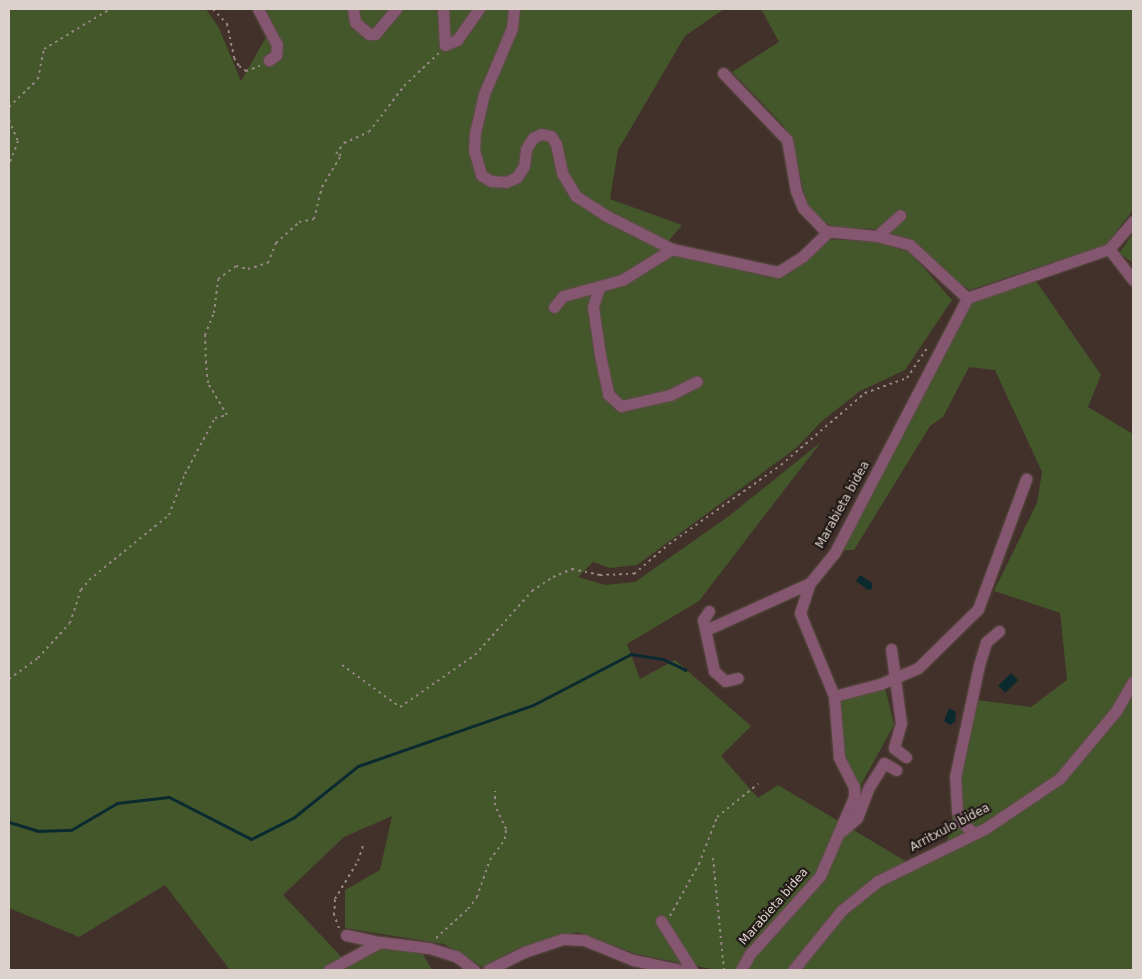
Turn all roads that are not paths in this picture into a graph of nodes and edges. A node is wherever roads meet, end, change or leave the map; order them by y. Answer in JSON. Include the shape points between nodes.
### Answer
{"nodes":[{"id":1,"x":258,"y":9,"type":"edge"},
{"id":2,"x":353,"y":9,"type":"edge"},
{"id":3,"x":396,"y":9,"type":"edge"},
{"id":4,"x":443,"y":9,"type":"edge"},
{"id":5,"x":479,"y":9,"type":"edge"},
{"id":6,"x":514,"y":9,"type":"edge"},
{"id":7,"x":269,"y":60,"type":"road end"},
{"id":8,"x":723,"y":73,"type":"dead end"},
{"id":9,"x":900,"y":215,"type":"dead end"},
{"id":10,"x":1133,"y":221,"type":"edge"},
{"id":11,"x":828,"y":232,"type":"junction"},
{"id":12,"x":877,"y":236,"type":"junction"},
{"id":13,"x":672,"y":249,"type":"junction"},
{"id":14,"x":1109,"y":250,"type":"junction"},
{"id":15,"x":1133,"y":280,"type":"edge"},
{"id":16,"x":599,"y":288,"type":"junction"},
{"id":17,"x":967,"y":298,"type":"junction"},
{"id":18,"x":554,"y":307,"type":"dead end"},
{"id":19,"x":697,"y":381,"type":"dead end"},
{"id":20,"x":1026,"y":479,"type":"dead end"},
{"id":21,"x":810,"y":583,"type":"junction"},
{"id":22,"x":709,"y":611,"type":"dead end"},
{"id":23,"x":706,"y":630,"type":"junction"},
{"id":24,"x":1000,"y":631,"type":"dead end"},
{"id":25,"x":891,"y":649,"type":"dead end"},
{"id":26,"x":738,"y":678,"type":"dead end"},
{"id":27,"x":895,"y":678,"type":"junction"},
{"id":28,"x":1133,"y":682,"type":"edge"},
{"id":29,"x":834,"y":696,"type":"junction"},
{"id":30,"x":906,"y":757,"type":"dead end"},
{"id":31,"x":896,"y":770,"type":"dead end"},
{"id":32,"x":841,"y":832,"type":"junction"},
{"id":33,"x":974,"y":834,"type":"junction"},
{"id":34,"x":663,"y":924,"type":"road end"},
{"id":35,"x":346,"y":935,"type":"road end"},
{"id":36,"x":380,"y":942,"type":"junction"},
{"id":37,"x":329,"y":970,"type":"edge"},
{"id":38,"x":474,"y":970,"type":"edge"},
{"id":39,"x":488,"y":970,"type":"edge"},
{"id":40,"x":681,"y":970,"type":"edge"},
{"id":41,"x":692,"y":970,"type":"edge"},
{"id":42,"x":741,"y":970,"type":"edge"},
{"id":43,"x":793,"y":970,"type":"edge"}],
"edges":[{"from":1,"to":7,"type":"street","via":[[277,44],[276,55]]},
{"from":2,"to":3,"type":"street","via":[[355,22],[369,34],[375,34]]},
{"from":4,"to":5,"type":"street","via":[[445,45],[457,40]]},
{"from":6,"to":13,"type":"street","via":[[512,28],[484,94],[475,133],[474,150],[481,175],[491,181],[506,182],[517,177],[533,138],[542,134],[551,136],[556,144],[562,174],[576,196],[605,215]]},
{"from":8,"to":11,"type":"street","via":[[787,140],[796,190],[803,208]]},
{"from":9,"to":12,"type":"street"},
{"from":10,"to":14,"type":"street"},
{"from":11,"to":12,"type":"street"},
{"from":11,"to":13,"type":"street","via":[[802,257],[778,272]]},
{"from":12,"to":17,"type":"street","via":[[910,245]]},
{"from":13,"to":16,"type":"street","via":[[622,280]]},
{"from":14,"to":15,"type":"street"},
{"from":14,"to":17,"type":"street"},
{"from":16,"to":18,"type":"street","via":[[571,292]]},
{"from":16,"to":19,"type":"street","via":[[593,308],[608,394],[614,400],[621,406],[639,404],[670,395]]},
{"from":17,"to":21,"type":"street","name":"Marabieta bidea","via":[[835,552]]},
{"from":20,"to":27,"type":"street","via":[[978,609],[918,668]]},
{"from":21,"to":23,"type":"street"},
{"from":21,"to":29,"type":"street","name":"Marabieta bidea","via":[[800,613]]},
{"from":22,"to":23,"type":"street","via":[[703,620]]},
{"from":23,"to":26,"type":"street","via":[[705,640],[718,678],[730,681]]},
{"from":24,"to":33,"type":"street","via":[[986,642],[978,665],[955,777],[957,811],[962,822]]},
{"from":25,"to":27,"type":"street"},
{"from":27,"to":29,"type":"street"},
{"from":27,"to":30,"type":"street","via":[[901,723],[894,748]]},
{"from":28,"to":33,"type":"street","name":"Arritxulo bidea","via":[[1116,711],[1060,778]]},
{"from":29,"to":32,"type":"street","name":"Marabieta bidea","via":[[839,757],[854,787],[854,797]]},
{"from":31,"to":32,"type":"street","via":[[884,763],[869,788],[858,818]]},
{"from":32,"to":42,"type":"street","name":"Marabieta bidea","via":[[820,876],[750,954]]},
{"from":33,"to":43,"type":"street","name":"Arritxulo bidea","via":[[878,880],[842,910]]},
{"from":34,"to":41,"type":"street"},
{"from":35,"to":36,"type":"street"},
{"from":36,"to":37,"type":"street"},
{"from":36,"to":38,"type":"street","via":[[434,949],[456,956]]},
{"from":39,"to":40,"type":"street","via":[[524,952],[563,939],[584,940],[633,960]]}]}
